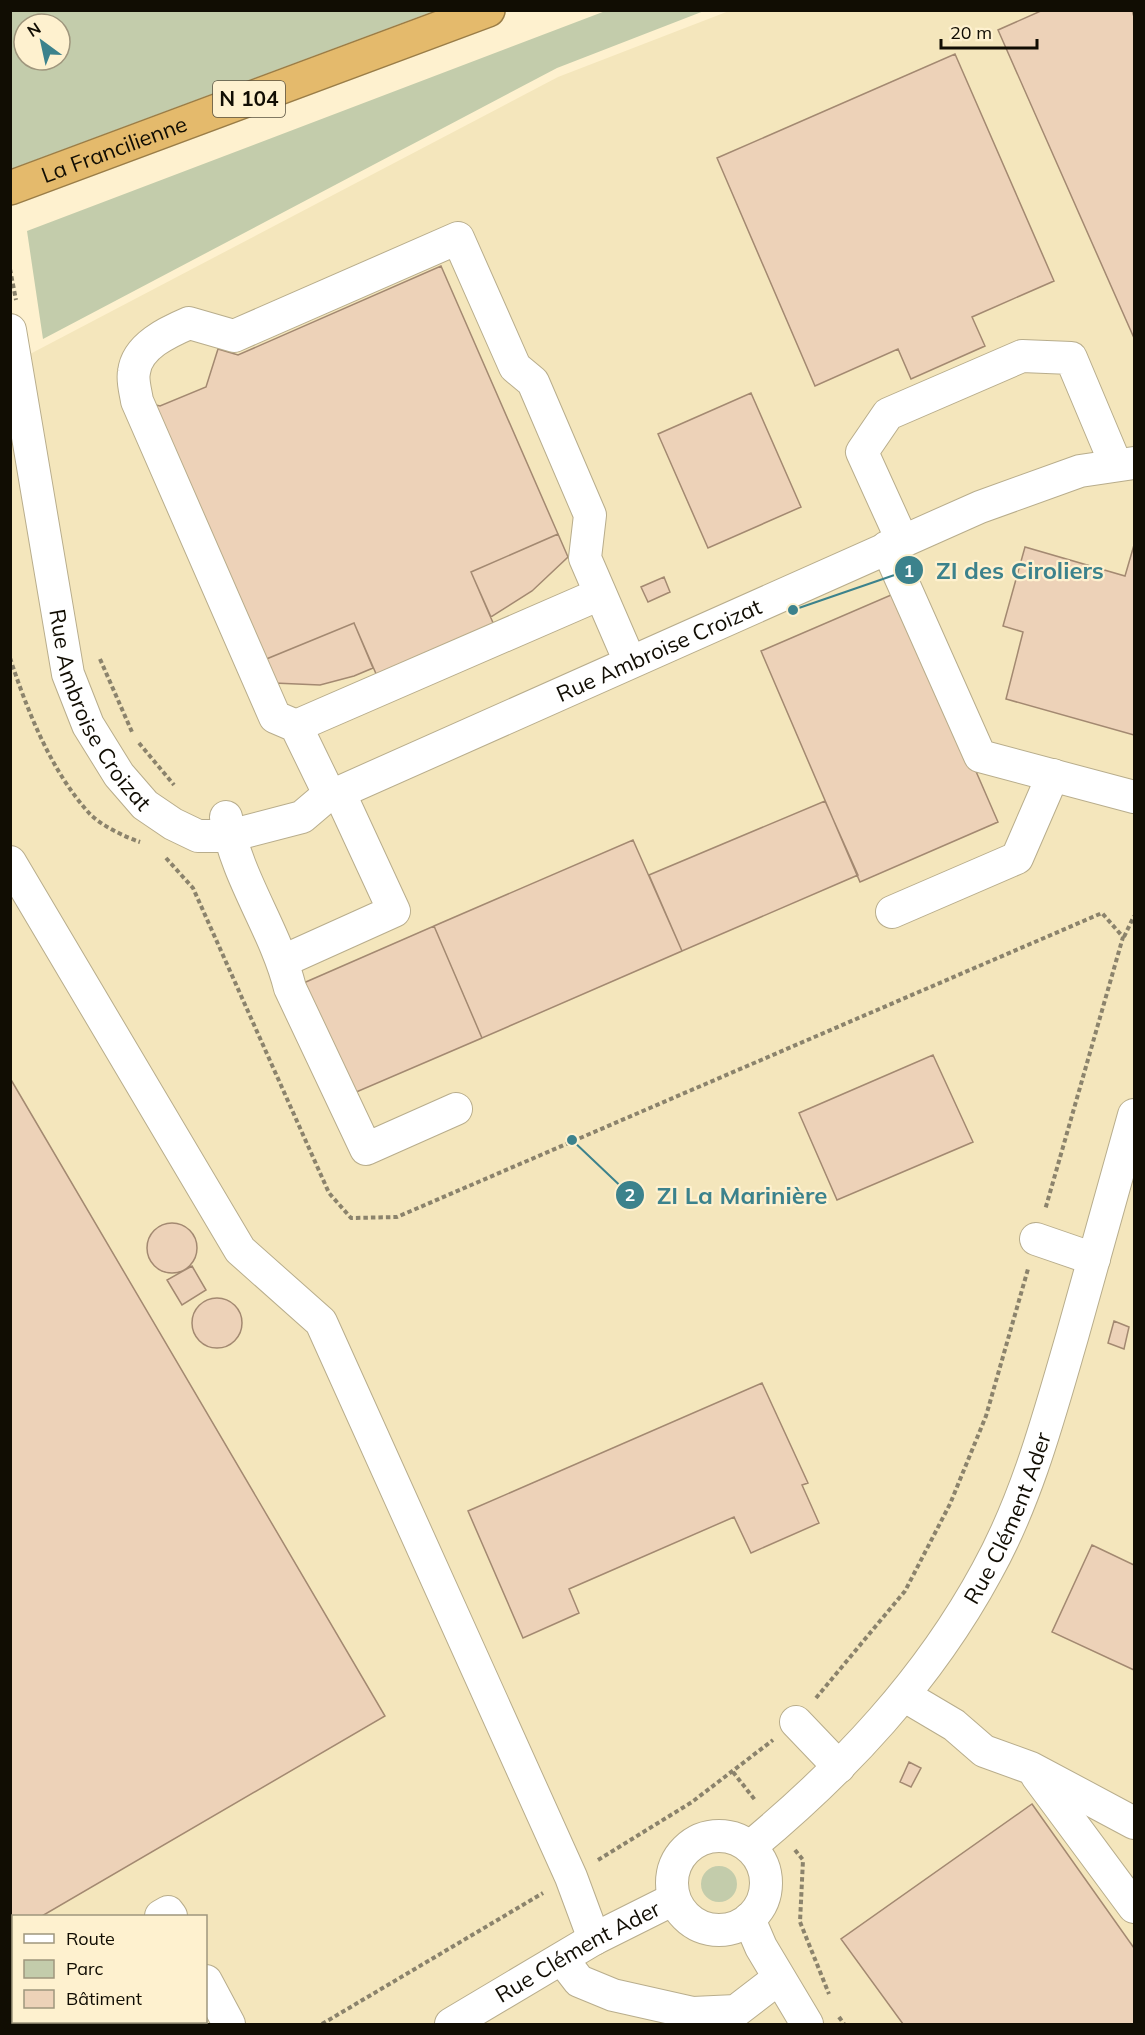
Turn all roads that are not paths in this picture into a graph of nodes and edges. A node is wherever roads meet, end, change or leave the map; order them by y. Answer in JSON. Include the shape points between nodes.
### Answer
{"nodes":[{"id":1,"x":488,"y":10,"type":"edge"},
{"id":2,"x":10,"y":188,"type":"edge"},
{"id":3,"x":10,"y":330,"type":"edge"},
{"id":4,"x":26,"y":422,"type":"junction"},
{"id":5,"x":1125,"y":464,"type":"edge"},
{"id":6,"x":895,"y":544,"type":"junction"},
{"id":7,"x":600,"y":594,"type":"junction"},
{"id":8,"x":630,"y":662,"type":"junction"},
{"id":9,"x":296,"y":726,"type":"junction"},
{"id":10,"x":1053,"y":775,"type":"junction"},
{"id":11,"x":330,"y":796,"type":"junction"},
{"id":12,"x":1134,"y":797,"type":"edge"},
{"id":13,"x":227,"y":826,"type":"junction"},
{"id":14,"x":10,"y":862,"type":"edge"},
{"id":15,"x":892,"y":912,"type":"dead end"},
{"id":16,"x":283,"y":961,"type":"junction"},
{"id":17,"x":456,"y":1109,"type":"dead end"},
{"id":18,"x":1134,"y":1115,"type":"edge"},
{"id":19,"x":1036,"y":1239,"type":"road end"},
{"id":20,"x":1094,"y":1259,"type":"junction"},
{"id":21,"x":905,"y":1696,"type":"junction"},
{"id":22,"x":796,"y":1722,"type":"road end"},
{"id":23,"x":839,"y":1767,"type":"junction"},
{"id":24,"x":1031,"y":1768,"type":"junction"},
{"id":25,"x":1134,"y":1823,"type":"edge"},
{"id":26,"x":750,"y":1847,"type":"junction"},
{"id":27,"x":675,"y":1899,"type":"junction"},
{"id":28,"x":1134,"y":1907,"type":"edge"},
{"id":29,"x":749,"y":1919,"type":"junction"},
{"id":30,"x":594,"y":1939,"type":"junction"},
{"id":31,"x":562,"y":1959,"type":"junction"},
{"id":32,"x":779,"y":1978,"type":"junction"},
{"id":33,"x":207,"y":1984,"type":"edge"},
{"id":34,"x":229,"y":2025,"type":"edge"},
{"id":35,"x":451,"y":2025,"type":"edge"},
{"id":36,"x":807,"y":2025,"type":"edge"}],
"edges":[{"from":1,"to":2,"type":"highway","name":"La Francilienne","number":"N 104"},
{"from":3,"to":4,"type":"street","name":"Rue Ambroise Croizat"},
{"from":4,"to":13,"type":"street","name":"Rue Ambroise Croizat","via":[[47,456],[82,657],[109,723],[144,778],[173,804]]},
{"from":4,"to":13,"type":"street","name":"Rue Ambroise Croizat","via":[[68,674],[88,725],[119,775],[145,805],[198,836]]},
{"from":5,"to":6,"type":"street","name":"Rue Ambroise Croizat","via":[[1080,471],[1030,487]]},
{"from":5,"to":6,"type":"street","via":[[1071,358],[1022,356],[888,414],[862,452]]},
{"from":6,"to":8,"type":"street","name":"Rue Ambroise Croizat"},
{"from":6,"to":10,"type":"street","via":[[980,756]]},
{"from":7,"to":8,"type":"street"},
{"from":7,"to":9,"type":"street"},
{"from":7,"to":9,"type":"street","via":[[585,558],[590,515],[533,382],[515,368],[458,238],[234,336],[189,323],[160,336],[144,352],[134,372],[137,401],[275,717]]},
{"from":8,"to":11,"type":"street","name":"Rue Ambroise Croizat"},
{"from":9,"to":11,"type":"street"},
{"from":10,"to":12,"type":"street"},
{"from":10,"to":15,"type":"street","via":[[1017,858]]},
{"from":11,"to":13,"type":"street","name":"Rue Ambroise Croizat","via":[[302,817]]},
{"from":11,"to":16,"type":"street","via":[[394,911]]},
{"from":13,"to":16,"type":"street","via":[[238,868]]},
{"from":14,"to":30,"type":"street","via":[[240,1250],[321,1322],[571,1877]]},
{"from":16,"to":17,"type":"street","via":[[290,988],[366,1149]]},
{"from":18,"to":20,"type":"street","name":"Rue Clément Ader"},
{"from":19,"to":20,"type":"street"},
{"from":20,"to":21,"type":"street","name":"Rue Clément Ader","via":[[1022,1494],[988,1570],[947,1638]]},
{"from":21,"to":23,"type":"street","name":"Rue Clément Ader"},
{"from":21,"to":24,"type":"street","via":[[954,1725],[984,1751]]},
{"from":22,"to":23,"type":"street"},
{"from":23,"to":26,"type":"street","name":"Rue Clément Ader"},
{"from":24,"to":25,"type":"street"},
{"from":24,"to":28,"type":"street"},
{"from":26,"to":27,"type":"street","via":[[722,1835],[692,1844],[681,1854],[674,1869],[671,1884]]},
{"from":26,"to":29,"type":"street","via":[[762,1864],[766,1883],[764,1897]]},
{"from":27,"to":29,"type":"street","via":[[682,1912],[706,1928],[722,1930]]},
{"from":27,"to":30,"type":"street","name":"Rue Clément Ader"},
{"from":29,"to":32,"type":"street"},
{"from":30,"to":31,"type":"street","name":"Rue Clément Ader"},
{"from":31,"to":32,"type":"street","via":[[579,1981],[613,1995],[693,2013],[736,2011]]},
{"from":31,"to":35,"type":"street","name":"Rue Clément Ader"},
{"from":32,"to":36,"type":"street"},
{"from":33,"to":34,"type":"street"}]}
